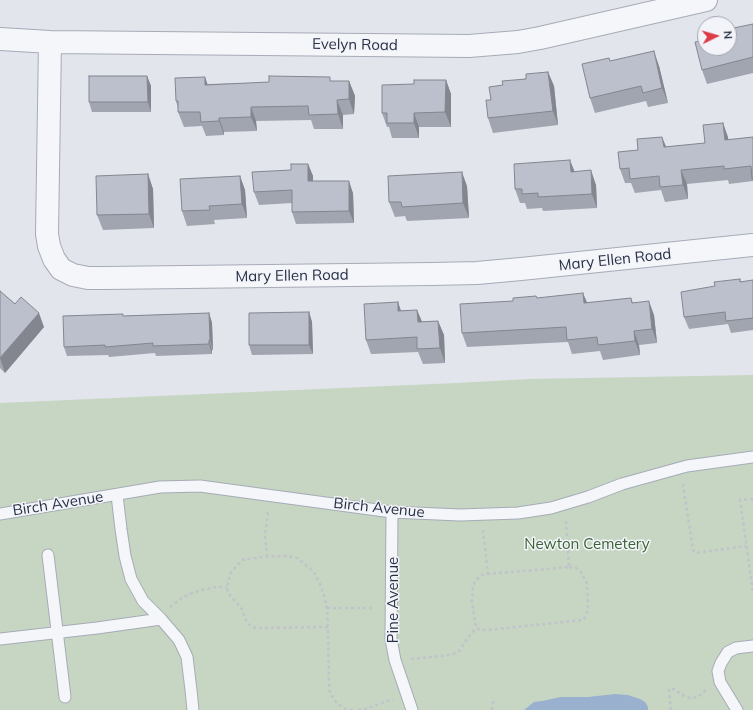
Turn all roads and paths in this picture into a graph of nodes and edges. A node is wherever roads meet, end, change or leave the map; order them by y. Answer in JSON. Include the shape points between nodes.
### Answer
{"nodes":[{"id":1,"x":706,"y":0,"type":"edge"},
{"id":2,"x":0,"y":39,"type":"edge"},
{"id":3,"x":50,"y":42,"type":"junction"},
{"id":4,"x":753,"y":245,"type":"edge"},
{"id":5,"x":753,"y":457,"type":"edge"},
{"id":6,"x":680,"y":468,"type":"junction"},
{"id":7,"x":117,"y":494,"type":"junction"},
{"id":8,"x":269,"y":496,"type":"junction"},
{"id":9,"x":753,"y":499,"type":"edge"},
{"id":10,"x":565,"y":504,"type":"junction"},
{"id":11,"x":392,"y":512,"type":"junction"},
{"id":12,"x":0,"y":514,"type":"edge"},
{"id":13,"x":481,"y":514,"type":"junction"},
{"id":14,"x":746,"y":546,"type":"junction"},
{"id":15,"x":48,"y":555,"type":"dead end"},
{"id":16,"x":266,"y":557,"type":"junction"},
{"id":17,"x":569,"y":567,"type":"junction"},
{"id":18,"x":488,"y":574,"type":"junction"},
{"id":19,"x":227,"y":587,"type":"junction"},
{"id":20,"x":753,"y":592,"type":"edge"},
{"id":21,"x":327,"y":608,"type":"junction"},
{"id":22,"x":391,"y":608,"type":"junction"},
{"id":23,"x":161,"y":619,"type":"junction"},
{"id":24,"x":328,"y":627,"type":"junction"},
{"id":25,"x":476,"y":628,"type":"junction"},
{"id":26,"x":57,"y":632,"type":"junction"},
{"id":27,"x":0,"y":639,"type":"edge"},
{"id":28,"x":753,"y":646,"type":"edge"},
{"id":29,"x":395,"y":660,"type":"junction"},
{"id":30,"x":718,"y":671,"type":"junction"},
{"id":31,"x":406,"y":694,"type":"junction"},
{"id":32,"x":65,"y":697,"type":"dead end"},
{"id":33,"x":494,"y":698,"type":"dead end"},
{"id":34,"x":345,"y":709,"type":"edge"},
{"id":35,"x":193,"y":710,"type":"edge"},
{"id":36,"x":355,"y":710,"type":"edge"},
{"id":37,"x":358,"y":710,"type":"edge"},
{"id":38,"x":412,"y":710,"type":"edge"},
{"id":39,"x":492,"y":710,"type":"edge"},
{"id":40,"x":671,"y":710,"type":"edge"},
{"id":41,"x":737,"y":710,"type":"edge"}],
"edges":[{"from":1,"to":3,"type":"street","name":"Evelyn Road","via":[[540,38],[469,46]]},
{"from":2,"to":3,"type":"street","name":"Evelyn Road"},
{"from":3,"to":4,"type":"street","name":"Mary Ellen Road","via":[[48,246],[61,269],[73,275],[104,278],[432,274],[521,270]]},
{"from":5,"to":6,"type":"lane","name":"Birch Avenue"},
{"from":6,"to":10,"type":"lane","name":"Birch Avenue","via":[[622,484]]},
{"from":6,"to":14,"type":"path","via":[[693,550],[696,553]]},
{"from":7,"to":8,"type":"lane","name":"Birch Avenue","via":[[160,487],[200,486]]},
{"from":7,"to":12,"type":"lane","name":"Birch Avenue"},
{"from":7,"to":23,"type":"lane","via":[[131,579],[143,601]]},
{"from":8,"to":11,"type":"lane","name":"Birch Avenue"},
{"from":8,"to":16,"type":"path","via":[[265,536]]},
{"from":9,"to":14,"type":"path","via":[[740,500]]},
{"from":10,"to":13,"type":"lane","name":"Birch Avenue","via":[[518,514]]},
{"from":10,"to":17,"type":"path"},
{"from":11,"to":13,"type":"lane","name":"Birch Avenue"},
{"from":11,"to":22,"type":"lane","name":"Pine Avenue"},
{"from":13,"to":18,"type":"path"},
{"from":14,"to":20,"type":"path"},
{"from":15,"to":26,"type":"lane"},
{"from":16,"to":19,"type":"path","via":[[242,560],[231,572]]},
{"from":16,"to":21,"type":"path","via":[[297,558],[306,565],[314,572],[320,584]]},
{"from":17,"to":18,"type":"path"},
{"from":17,"to":25,"type":"path","via":[[580,571],[587,584],[588,610],[583,620],[487,630]]},
{"from":18,"to":25,"type":"path","via":[[482,575],[473,586],[472,602]]},
{"from":19,"to":23,"type":"path","via":[[216,587],[190,594],[171,606]]},
{"from":19,"to":24,"type":"path","via":[[228,593],[242,609],[248,624],[253,627]]},
{"from":21,"to":22,"type":"path"},
{"from":21,"to":24,"type":"path"},
{"from":22,"to":29,"type":"lane","name":"Pine Avenue","via":[[391,638]]},
{"from":23,"to":26,"type":"lane"},
{"from":23,"to":35,"type":"lane","via":[[179,640],[187,657]]},
{"from":24,"to":34,"type":"path","via":[[330,692],[334,700]]},
{"from":25,"to":29,"type":"path","via":[[459,651],[453,654]]},
{"from":26,"to":27,"type":"lane"},
{"from":26,"to":32,"type":"lane"},
{"from":28,"to":30,"type":"lane","via":[[736,648],[728,652]]},
{"from":29,"to":31,"type":"lane","name":"Pine Avenue"},
{"from":30,"to":40,"type":"path","via":[[707,689],[698,697],[690,698],[669,689]]},
{"from":30,"to":41,"type":"lane","via":[[720,682]]},
{"from":31,"to":37,"type":"path"},
{"from":31,"to":38,"type":"lane","name":"Pine Avenue"},
{"from":33,"to":39,"type":"path"},
{"from":34,"to":36,"type":"path"}]}
